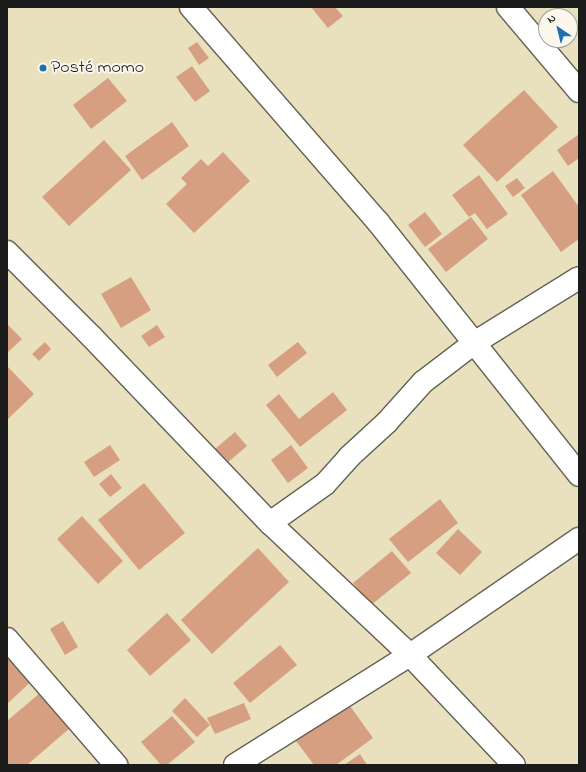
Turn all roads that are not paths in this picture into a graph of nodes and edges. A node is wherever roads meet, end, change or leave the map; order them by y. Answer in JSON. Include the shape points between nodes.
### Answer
{"nodes":[{"id":1,"x":191,"y":7,"type":"edge"},
{"id":2,"x":508,"y":7,"type":"edge"},
{"id":3,"x":579,"y":91,"type":"edge"},
{"id":4,"x":7,"y":252,"type":"edge"},
{"id":5,"x":579,"y":278,"type":"edge"},
{"id":6,"x":474,"y":343,"type":"junction"},
{"id":7,"x":579,"y":475,"type":"edge"},
{"id":8,"x":270,"y":523,"type":"junction"},
{"id":9,"x":579,"y":539,"type":"edge"},
{"id":10,"x":7,"y":639,"type":"edge"},
{"id":11,"x":410,"y":655,"type":"junction"},
{"id":12,"x":116,"y":765,"type":"edge"},
{"id":13,"x":235,"y":765,"type":"edge"},
{"id":14,"x":514,"y":765,"type":"edge"}],
"edges":[{"from":1,"to":6,"type":"street","via":[[378,222]]},
{"from":2,"to":3,"type":"street"},
{"from":4,"to":8,"type":"street"},
{"from":5,"to":6,"type":"street"},
{"from":6,"to":7,"type":"street"},
{"from":6,"to":8,"type":"street","via":[[423,382],[387,422],[349,456],[325,484]]},
{"from":8,"to":11,"type":"street"},
{"from":9,"to":11,"type":"street"},
{"from":10,"to":12,"type":"street"},
{"from":11,"to":13,"type":"street"},
{"from":11,"to":14,"type":"street"}]}
